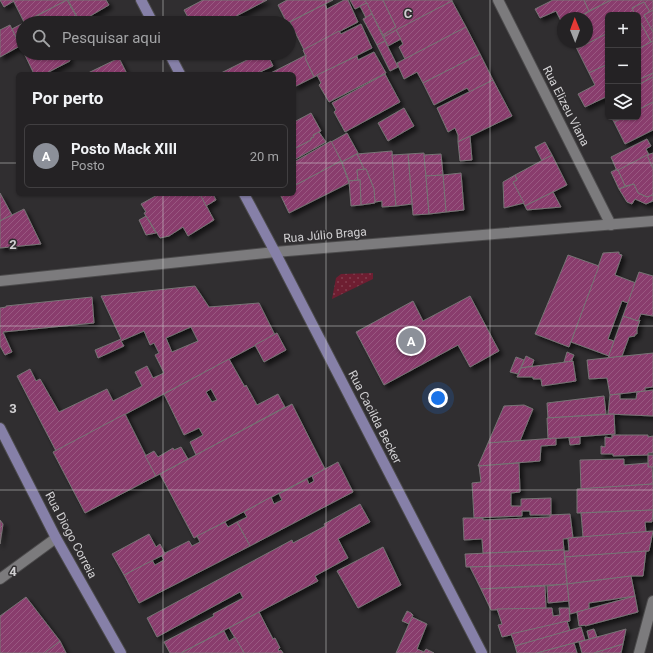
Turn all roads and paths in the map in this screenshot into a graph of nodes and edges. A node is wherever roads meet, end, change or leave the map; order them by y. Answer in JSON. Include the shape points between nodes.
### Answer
{"nodes":[{"id":1,"x":141,"y":0,"type":"edge"},
{"id":2,"x":498,"y":0,"type":"edge"},
{"id":3,"x":149,"y":16,"type":"edge"},
{"id":4,"x":173,"y":60,"type":"edge"},
{"id":5,"x":179,"y":72,"type":"edge"},
{"id":6,"x":245,"y":196,"type":"edge"},
{"id":7,"x":653,"y":221,"type":"edge"},
{"id":8,"x":611,"y":225,"type":"junction"},
{"id":9,"x":275,"y":252,"type":"junction"},
{"id":10,"x":0,"y":281,"type":"edge"},
{"id":11,"x":0,"y":428,"type":"edge"},
{"id":12,"x":56,"y":538,"type":"junction"},
{"id":13,"x":0,"y":579,"type":"edge"},
{"id":14,"x":653,"y":601,"type":"edge"},
{"id":15,"x":121,"y":653,"type":"edge"},
{"id":16,"x":482,"y":653,"type":"edge"},
{"id":17,"x":639,"y":653,"type":"edge"}],
"edges":[{"from":1,"to":3,"type":"main road"},
{"from":2,"to":8,"type":"street","name":"Rua Elizeu Viana"},
{"from":4,"to":5,"type":"main road"},
{"from":6,"to":9,"type":"main road","name":"Rua Cacilda Becker"},
{"from":7,"to":8,"type":"street","name":"Rua Júlio Braga"},
{"from":8,"to":9,"type":"street","name":"Rua Júlio Braga"},
{"from":9,"to":10,"type":"street","name":"Rua Júlio Braga"},
{"from":9,"to":16,"type":"main road","name":"Rua Cacilda Becker"},
{"from":11,"to":12,"type":"main road","name":"Rua Diogo Correia"},
{"from":12,"to":13,"type":"street"},
{"from":12,"to":15,"type":"main road","name":"Rua Diogo Correia"},
{"from":14,"to":17,"type":"street"}]}
